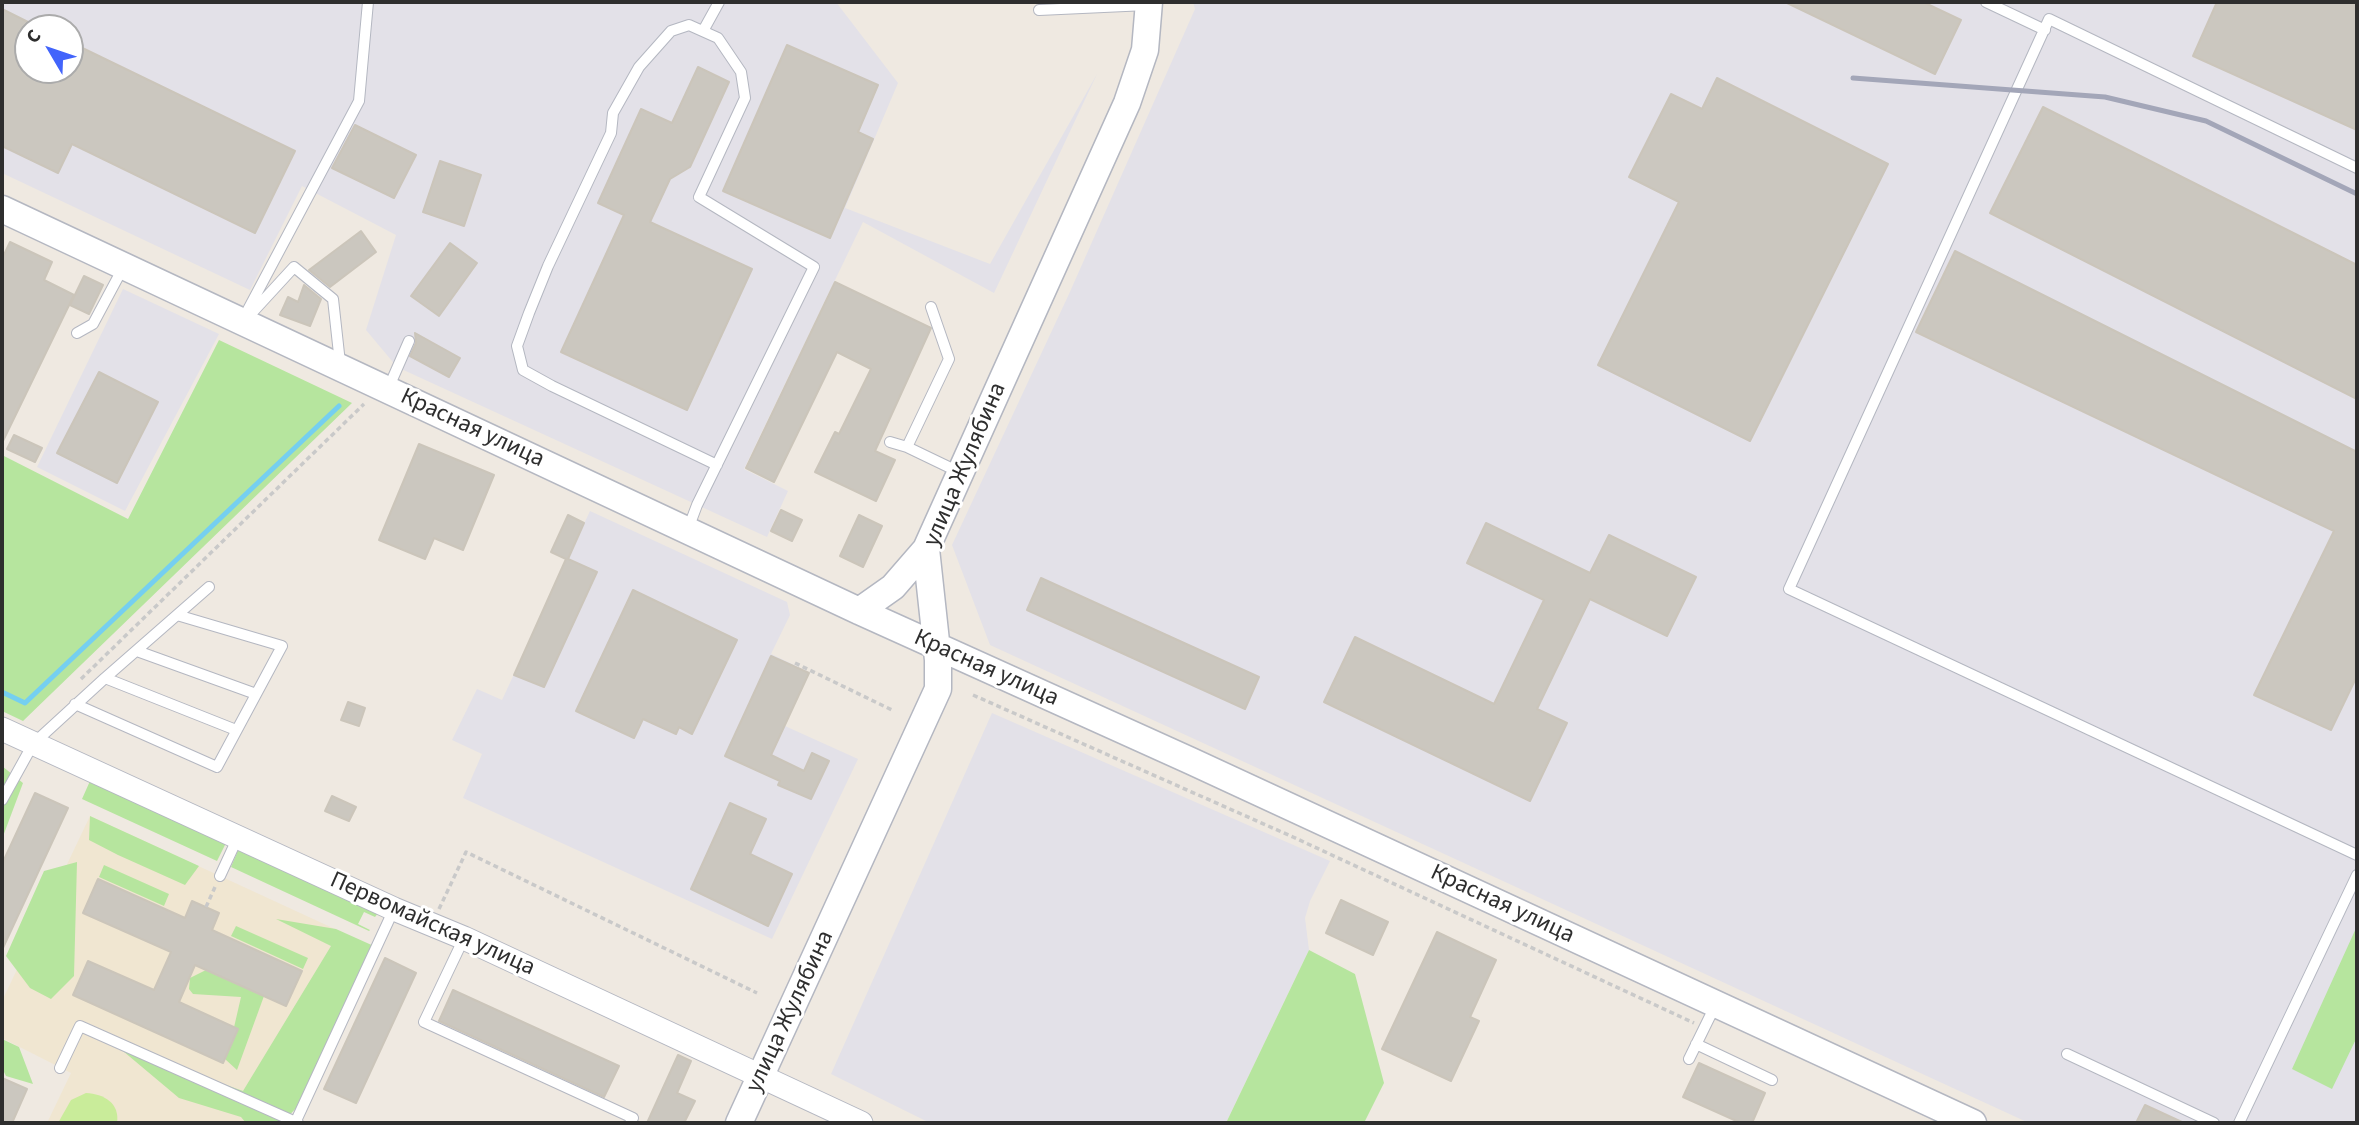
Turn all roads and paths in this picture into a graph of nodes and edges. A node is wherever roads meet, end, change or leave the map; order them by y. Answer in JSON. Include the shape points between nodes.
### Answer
{"nodes":[{"id":1,"x":368,"y":2,"type":"edge"},
{"id":2,"x":719,"y":2,"type":"edge"},
{"id":3,"x":1986,"y":2,"type":"edge"},
{"id":4,"x":1151,"y":3,"type":"edge"},
{"id":5,"x":1039,"y":10,"type":"dead end"},
{"id":6,"x":2045,"y":30,"type":"junction"},
{"id":7,"x":703,"y":31,"type":"junction"},
{"id":8,"x":2357,"y":168,"type":"edge"},
{"id":9,"x":2,"y":209,"type":"edge"},
{"id":10,"x":124,"y":266,"type":"junction"},
{"id":11,"x":931,"y":307,"type":"dead end"},
{"id":12,"x":241,"y":323,"type":"junction"},
{"id":13,"x":77,"y":333,"type":"dead end"},
{"id":14,"x":409,"y":341,"type":"dead end"},
{"id":15,"x":341,"y":367,"type":"junction"},
{"id":16,"x":378,"y":395,"type":"junction"},
{"id":17,"x":890,"y":442,"type":"dead end"},
{"id":18,"x":907,"y":447,"type":"junction"},
{"id":19,"x":717,"y":465,"type":"junction"},
{"id":20,"x":960,"y":473,"type":"junction"},
{"id":21,"x":688,"y":530,"type":"junction"},
{"id":22,"x":926,"y":549,"type":"junction"},
{"id":23,"x":209,"y":587,"type":"dead end"},
{"id":24,"x":859,"y":611,"type":"junction"},
{"id":25,"x":177,"y":615,"type":"junction"},
{"id":26,"x":936,"y":646,"type":"junction"},
{"id":27,"x":137,"y":651,"type":"junction"},
{"id":28,"x":795,"y":663,"type":"dead end"},
{"id":29,"x":104,"y":678,"type":"junction"},
{"id":30,"x":74,"y":686,"type":"dead end"},
{"id":31,"x":256,"y":694,"type":"junction"},
{"id":32,"x":973,"y":695,"type":"dead end"},
{"id":33,"x":75,"y":704,"type":"junction"},
{"id":34,"x":892,"y":710,"type":"dead end"},
{"id":35,"x":2,"y":729,"type":"edge"},
{"id":36,"x":236,"y":730,"type":"junction"},
{"id":37,"x":33,"y":744,"type":"junction"},
{"id":38,"x":2,"y":800,"type":"edge"},
{"id":39,"x":238,"y":836,"type":"junction"},
{"id":40,"x":2357,"y":855,"type":"edge"},
{"id":41,"x":2357,"y":875,"type":"edge"},
{"id":42,"x":220,"y":876,"type":"joint"},
{"id":43,"x":206,"y":907,"type":"dead end"},
{"id":44,"x":394,"y":909,"type":"junction"},
{"id":45,"x":431,"y":924,"type":"junction"},
{"id":46,"x":464,"y":938,"type":"junction"},
{"id":47,"x":757,"y":993,"type":"dead end"},
{"id":48,"x":1716,"y":1004,"type":"junction"},
{"id":49,"x":1704,"y":1028,"type":"junction"},
{"id":50,"x":1696,"y":1044,"type":"junction"},
{"id":51,"x":2067,"y":1054,"type":"dead end"},
{"id":52,"x":1689,"y":1059,"type":"dead end"},
{"id":53,"x":60,"y":1068,"type":"dead end"},
{"id":54,"x":761,"y":1076,"type":"junction"},
{"id":55,"x":1772,"y":1080,"type":"dead end"},
{"id":56,"x":296,"y":1123,"type":"edge"},
{"id":57,"x":630,"y":1123,"type":"edge"},
{"id":58,"x":739,"y":1123,"type":"edge"},
{"id":59,"x":861,"y":1123,"type":"edge"},
{"id":60,"x":1973,"y":1123,"type":"edge"},
{"id":61,"x":2214,"y":1123,"type":"edge"},
{"id":62,"x":2239,"y":1123,"type":"edge"}],
"edges":[{"from":1,"to":12,"type":"lane","via":[[359,101]]},
{"from":2,"to":7,"type":"lane"},
{"from":3,"to":6,"type":"lane"},
{"from":4,"to":5,"type":"lane"},
{"from":4,"to":20,"type":"main road","name":"улица Жулябина","via":[[1145,50],[1127,103]]},
{"from":6,"to":8,"type":"lane","via":[[2049,19]]},
{"from":6,"to":40,"type":"lane","via":[[1789,589]]},
{"from":7,"to":19,"type":"lane","via":[[718,38],[741,72],[745,97],[699,197],[814,267]]},
{"from":7,"to":19,"type":"lane","via":[[689,25],[671,31],[639,67],[613,113],[611,133],[548,266],[517,346],[523,370]]},
{"from":9,"to":10,"type":"main road","name":"Красная улица"},
{"from":10,"to":12,"type":"main road","name":"Красная улица"},
{"from":10,"to":13,"type":"lane","via":[[93,324]]},
{"from":11,"to":18,"type":"lane","via":[[949,359]]},
{"from":12,"to":15,"type":"main road","name":"Красная улица"},
{"from":12,"to":15,"type":"lane","via":[[294,267],[332,299]]},
{"from":14,"to":16,"type":"lane"},
{"from":15,"to":16,"type":"main road","name":"Красная улица"},
{"from":16,"to":21,"type":"main road","name":"Красная улица"},
{"from":16,"to":30,"type":"path"},
{"from":17,"to":18,"type":"lane"},
{"from":18,"to":20,"type":"lane"},
{"from":19,"to":21,"type":"lane"},
{"from":20,"to":22,"type":"main road","name":"улица Жулябина"},
{"from":21,"to":24,"type":"main road","name":"Красная улица"},
{"from":22,"to":24,"type":"main road","via":[[893,587]]},
{"from":22,"to":26,"type":"main road","name":"улица Жулябина"},
{"from":23,"to":25,"type":"lane"},
{"from":24,"to":26,"type":"main road","name":"Красная улица"},
{"from":25,"to":27,"type":"lane"},
{"from":25,"to":31,"type":"lane","via":[[282,646]]},
{"from":26,"to":48,"type":"main road","name":"Красная улица"},
{"from":26,"to":54,"type":"main road","name":"улица Жулябина","via":[[939,676],[933,702]]},
{"from":27,"to":29,"type":"lane"},
{"from":27,"to":31,"type":"lane"},
{"from":28,"to":34,"type":"path"},
{"from":29,"to":33,"type":"lane"},
{"from":29,"to":36,"type":"lane"},
{"from":31,"to":36,"type":"lane"},
{"from":32,"to":49,"type":"path"},
{"from":33,"to":36,"type":"lane","via":[[217,767]]},
{"from":33,"to":37,"type":"lane"},
{"from":35,"to":37,"type":"street","name":"Первомайская улица"},
{"from":37,"to":38,"type":"lane"},
{"from":37,"to":39,"type":"street","name":"Первомайская улица"},
{"from":39,"to":42,"type":"lane"},
{"from":39,"to":44,"type":"street","name":"Первомайская улица"},
{"from":41,"to":62,"type":"lane"},
{"from":42,"to":43,"type":"path"},
{"from":44,"to":45,"type":"street","name":"Первомайская улица"},
{"from":44,"to":56,"type":"lane"},
{"from":45,"to":46,"type":"street","name":"Первомайская улица"},
{"from":45,"to":47,"type":"path","via":[[466,852]]},
{"from":46,"to":54,"type":"street","name":"Первомайская улица"},
{"from":46,"to":57,"type":"lane","via":[[424,1022],[633,1118]]},
{"from":48,"to":49,"type":"lane"},
{"from":48,"to":60,"type":"main road","name":"Красная улица"},
{"from":49,"to":50,"type":"lane"},
{"from":50,"to":52,"type":"lane"},
{"from":50,"to":55,"type":"lane"},
{"from":51,"to":61,"type":"lane"},
{"from":53,"to":56,"type":"lane","via":[[80,1026]]},
{"from":54,"to":58,"type":"main road","name":"улица Жулябина"},
{"from":54,"to":59,"type":"street","name":"Первомайская улица"}]}
